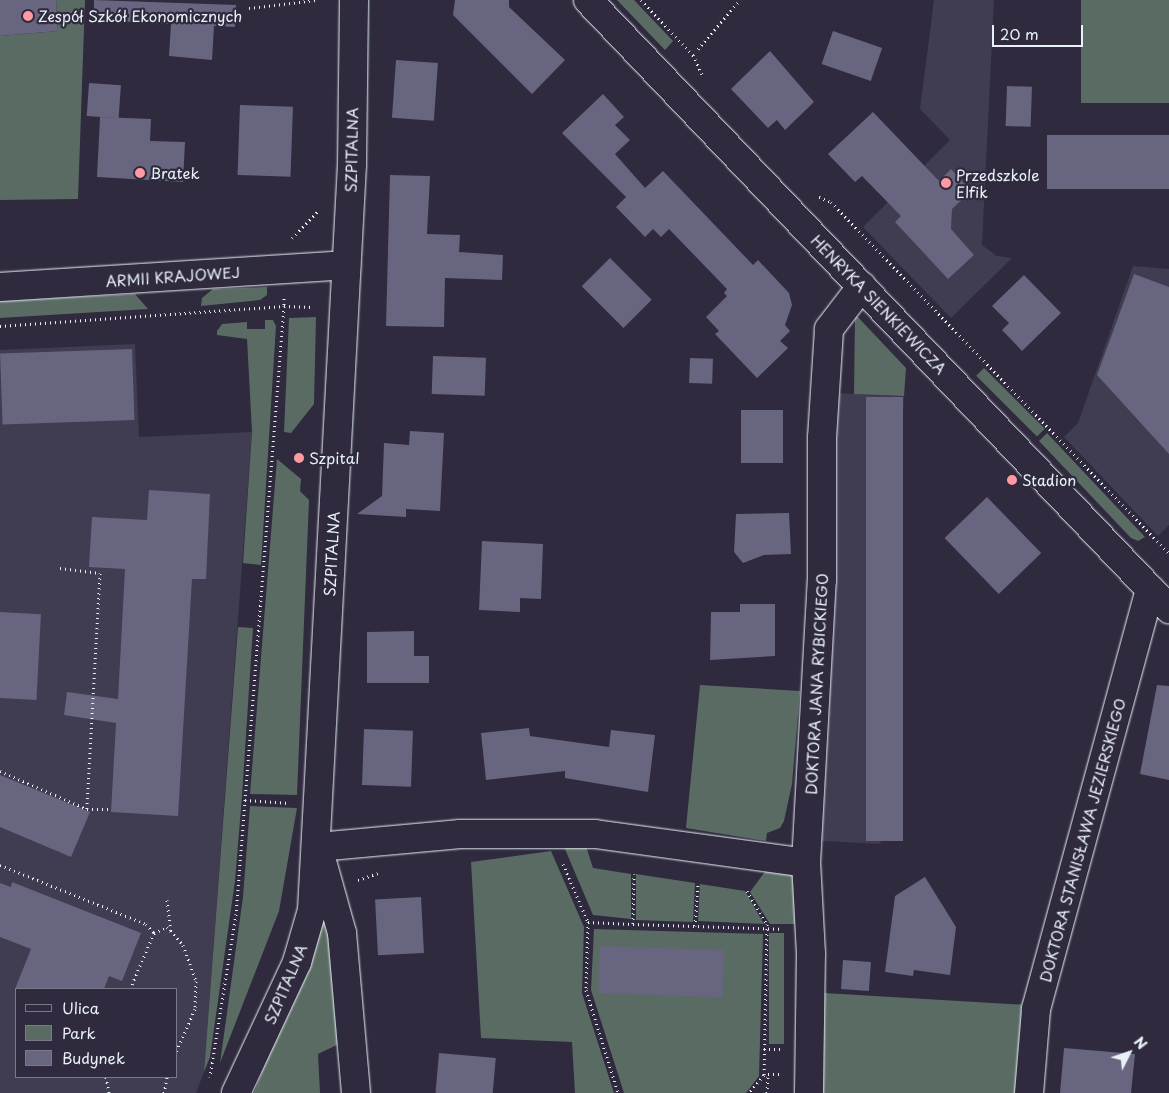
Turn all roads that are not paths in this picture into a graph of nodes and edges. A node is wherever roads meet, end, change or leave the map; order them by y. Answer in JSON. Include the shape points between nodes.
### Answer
{"nodes":[{"id":1,"x":354,"y":0,"type":"edge"},
{"id":2,"x":588,"y":0,"type":"edge"},
{"id":3,"x":346,"y":265,"type":"junction"},
{"id":4,"x":862,"y":286,"type":"junction"},
{"id":5,"x":0,"y":287,"type":"edge"},
{"id":6,"x":1163,"y":600,"type":"edge"},
{"id":7,"x":318,"y":847,"type":"junction"},
{"id":8,"x":806,"y":863,"type":"junction"},
{"id":9,"x":236,"y":1093,"type":"edge"},
{"id":10,"x":356,"y":1093,"type":"edge"},
{"id":11,"x":809,"y":1093,"type":"edge"},
{"id":12,"x":1029,"y":1093,"type":"edge"}],
"edges":[{"from":1,"to":3,"type":"street","name":"SZPITALNA","via":[[352,165]]},
{"from":2,"to":4,"type":"street","name":"HENRYKA SIENKIEWICZA"},
{"from":3,"to":5,"type":"street","name":"ARMII KRAJOWEJ"},
{"from":3,"to":7,"type":"street","name":"SZPITALNA"},
{"from":4,"to":6,"type":"street","name":"HENRYKA SIENKIEWICZA"},
{"from":4,"to":8,"type":"street","name":"DOKTORA JANA RYBICKIEGO","via":[[829,329],[822,438],[822,580]]},
{"from":6,"to":12,"type":"street","name":"DOKTORA STANISŁAWA JEZIERSKIEGO","via":[[1036,1009]]},
{"from":7,"to":8,"type":"street","via":[[460,834],[595,834]]},
{"from":7,"to":9,"type":"street","name":"SZPITALNA","via":[[312,910],[297,962]]},
{"from":7,"to":10,"type":"street","via":[[342,933]]},
{"from":8,"to":11,"type":"street","name":"DOKTORA JANA RYBICKIEGO"}]}
